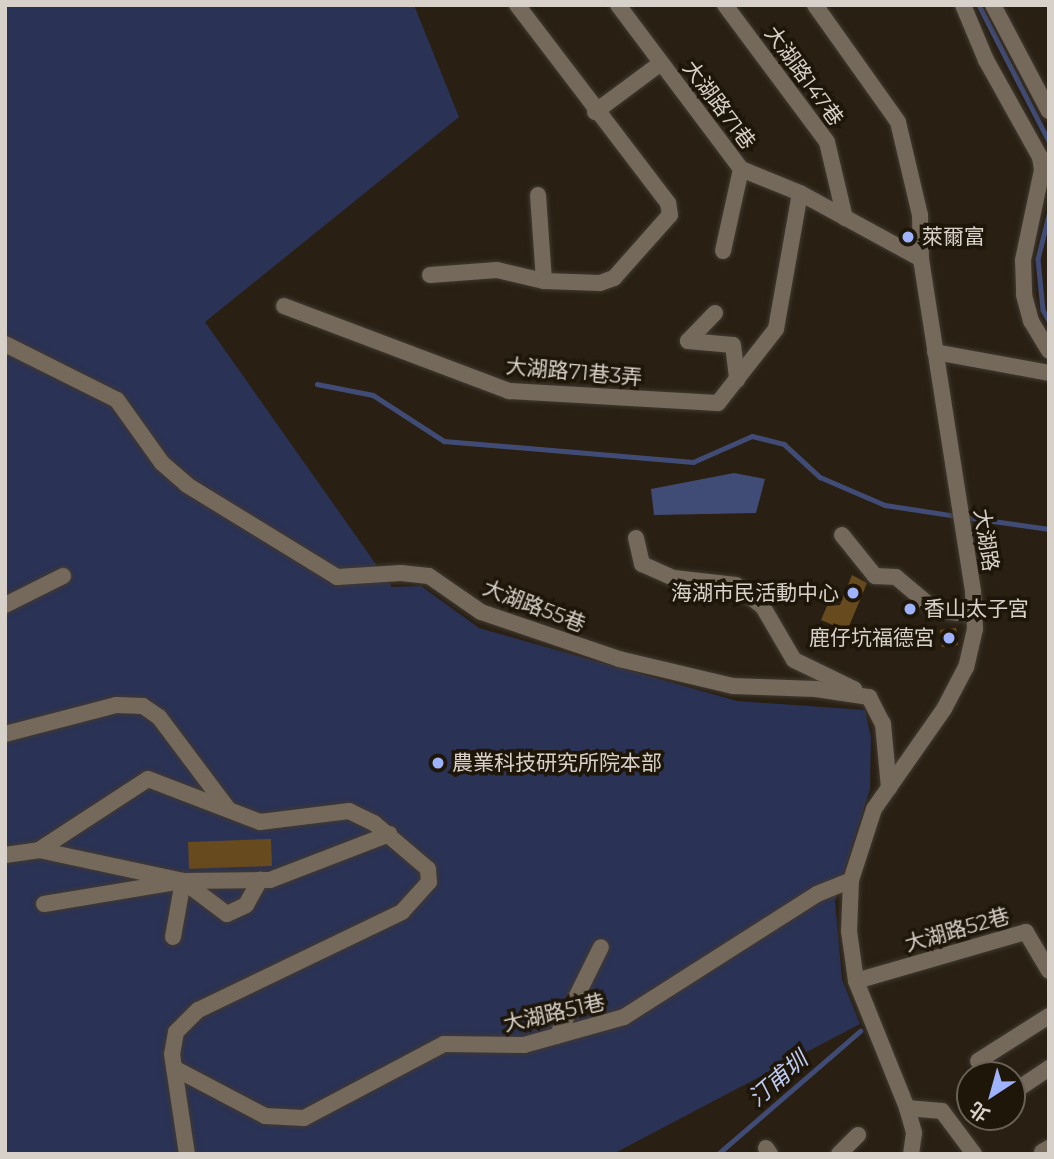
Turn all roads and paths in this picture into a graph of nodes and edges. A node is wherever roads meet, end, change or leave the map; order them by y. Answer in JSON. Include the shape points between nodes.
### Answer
{"nodes":[{"id":1,"x":517,"y":5,"type":"edge"},
{"id":2,"x":618,"y":5,"type":"edge"},
{"id":3,"x":725,"y":5,"type":"edge"},
{"id":4,"x":815,"y":5,"type":"edge"},
{"id":5,"x":963,"y":5,"type":"edge"},
{"id":6,"x":993,"y":5,"type":"edge"},
{"id":7,"x":661,"y":63,"type":"junction"},
{"id":8,"x":1049,"y":111,"type":"edge"},
{"id":9,"x":596,"y":112,"type":"junction"},
{"id":10,"x":741,"y":169,"type":"junction"},
{"id":11,"x":800,"y":193,"type":"junction"},
{"id":12,"x":538,"y":195,"type":"dead end"},
{"id":13,"x":845,"y":218,"type":"junction"},
{"id":14,"x":723,"y":251,"type":"dead end"},
{"id":15,"x":921,"y":259,"type":"junction"},
{"id":16,"x":430,"y":275,"type":"dead end"},
{"id":17,"x":544,"y":281,"type":"junction"},
{"id":18,"x":284,"y":306,"type":"dead end"},
{"id":19,"x":715,"y":313,"type":"dead end"},
{"id":20,"x":5,"y":344,"type":"edge"},
{"id":21,"x":1049,"y":351,"type":"edge"},
{"id":22,"x":935,"y":352,"type":"junction"},
{"id":23,"x":1049,"y":373,"type":"edge"},
{"id":24,"x":737,"y":380,"type":"junction"},
{"id":25,"x":842,"y":534,"type":"dead end"},
{"id":26,"x":636,"y":538,"type":"dead end"},
{"id":27,"x":63,"y":576,"type":"dead end"},
{"id":28,"x":5,"y":605,"type":"edge"},
{"id":29,"x":975,"y":615,"type":"junction"},
{"id":30,"x":869,"y":697,"type":"junction"},
{"id":31,"x":5,"y":734,"type":"edge"},
{"id":32,"x":889,"y":788,"type":"junction"},
{"id":33,"x":232,"y":814,"type":"junction"},
{"id":34,"x":389,"y":834,"type":"junction"},
{"id":35,"x":39,"y":850,"type":"junction"},
{"id":36,"x":5,"y":855,"type":"edge"},
{"id":37,"x":260,"y":880,"type":"junction"},
{"id":38,"x":850,"y":880,"type":"junction"},
{"id":39,"x":183,"y":881,"type":"junction"},
{"id":40,"x":44,"y":904,"type":"dead end"},
{"id":41,"x":173,"y":937,"type":"dead end"},
{"id":42,"x":601,"y":947,"type":"dead end"},
{"id":43,"x":1049,"y":971,"type":"edge"},
{"id":44,"x":856,"y":981,"type":"junction"},
{"id":45,"x":1049,"y":1016,"type":"edge"},
{"id":46,"x":557,"y":1036,"type":"junction"},
{"id":47,"x":980,"y":1061,"type":"edge"},
{"id":48,"x":174,"y":1068,"type":"junction"},
{"id":49,"x":1049,"y":1068,"type":"edge"},
{"id":50,"x":1026,"y":1084,"type":"edge"},
{"id":51,"x":907,"y":1108,"type":"junction"},
{"id":52,"x":858,"y":1135,"type":"dead end"},
{"id":53,"x":187,"y":1154,"type":"edge"},
{"id":54,"x":839,"y":1154,"type":"edge"},
{"id":55,"x":911,"y":1154,"type":"edge"},
{"id":56,"x":974,"y":1154,"type":"edge"}],
"edges":[{"from":1,"to":9,"type":"street"},
{"from":2,"to":7,"type":"street","name":"大湖路71巷"},
{"from":3,"to":13,"type":"street","name":"大湖路147巷","via":[[827,142]]},
{"from":4,"to":15,"type":"street","name":"大湖路","via":[[898,122],[920,215]]},
{"from":5,"to":21,"type":"street","via":[[986,60],[1040,157],[1042,170],[1023,260],[1024,295],[1031,321]]},
{"from":6,"to":8,"type":"street"},
{"from":7,"to":9,"type":"street"},
{"from":7,"to":10,"type":"street","name":"大湖路71巷"},
{"from":9,"to":17,"type":"street","via":[[668,202],[670,215],[614,278],[600,283]]},
{"from":10,"to":11,"type":"street","name":"大湖路71巷"},
{"from":10,"to":14,"type":"street"},
{"from":11,"to":13,"type":"street","name":"大湖路71巷"},
{"from":11,"to":24,"type":"street","name":"大湖路71巷3弄","via":[[776,329]]},
{"from":12,"to":17,"type":"street"},
{"from":13,"to":15,"type":"street","name":"大湖路71巷"},
{"from":15,"to":22,"type":"street","name":"大湖路"},
{"from":16,"to":17,"type":"street","via":[[496,271]]},
{"from":18,"to":24,"type":"street","name":"大湖路71巷3弄","via":[[509,391],[706,406],[718,403]]},
{"from":19,"to":24,"type":"street","via":[[688,341],[733,345]]},
{"from":20,"to":30,"type":"street","name":"大湖路55巷","via":[[117,400],[162,463],[187,485],[337,577],[429,576],[481,612],[619,659],[733,686],[816,689]]},
{"from":22,"to":23,"type":"street"},
{"from":22,"to":29,"type":"street","name":"大湖路"},
{"from":25,"to":29,"type":"street","via":[[875,576],[896,577],[935,610]]},
{"from":26,"to":30,"type":"street","via":[[642,564],[674,578],[736,585],[763,607],[794,660]]},
{"from":27,"to":28,"type":"street"},
{"from":29,"to":32,"type":"street","name":"大湖路","via":[[966,667],[944,709]]},
{"from":30,"to":32,"type":"street","via":[[883,724]]},
{"from":31,"to":33,"type":"street","via":[[116,705],[144,706],[159,717]]},
{"from":32,"to":38,"type":"street","name":"大湖路","via":[[861,841]]},
{"from":33,"to":34,"type":"street","via":[[260,822],[349,811]]},
{"from":33,"to":35,"type":"street","via":[[148,779]]},
{"from":34,"to":37,"type":"street"},
{"from":34,"to":48,"type":"street","via":[[428,869],[429,882],[417,899],[401,912],[198,1010],[176,1032]]},
{"from":35,"to":36,"type":"street"},
{"from":35,"to":39,"type":"street"},
{"from":37,"to":39,"type":"street"},
{"from":37,"to":39,"type":"street","via":[[246,905],[227,914]]},
{"from":38,"to":44,"type":"street","name":"大湖路","via":[[849,931]]},
{"from":38,"to":46,"type":"street","name":"大湖路51巷","via":[[817,894],[624,1017]]},
{"from":39,"to":40,"type":"street"},
{"from":39,"to":41,"type":"street"},
{"from":42,"to":46,"type":"street"},
{"from":43,"to":44,"type":"street","name":"大湖路52巷","via":[[1026,932]]},
{"from":44,"to":51,"type":"street","name":"大湖路"},
{"from":45,"to":47,"type":"street"},
{"from":46,"to":48,"type":"street","name":"大湖路51巷","via":[[493,1048],[444,1044],[304,1118],[265,1115]]},
{"from":48,"to":53,"type":"street"},
{"from":49,"to":50,"type":"street"},
{"from":51,"to":55,"type":"street","name":"大湖路","via":[[914,1133]]},
{"from":51,"to":56,"type":"street","via":[[942,1111]]},
{"from":52,"to":54,"type":"street"}]}
